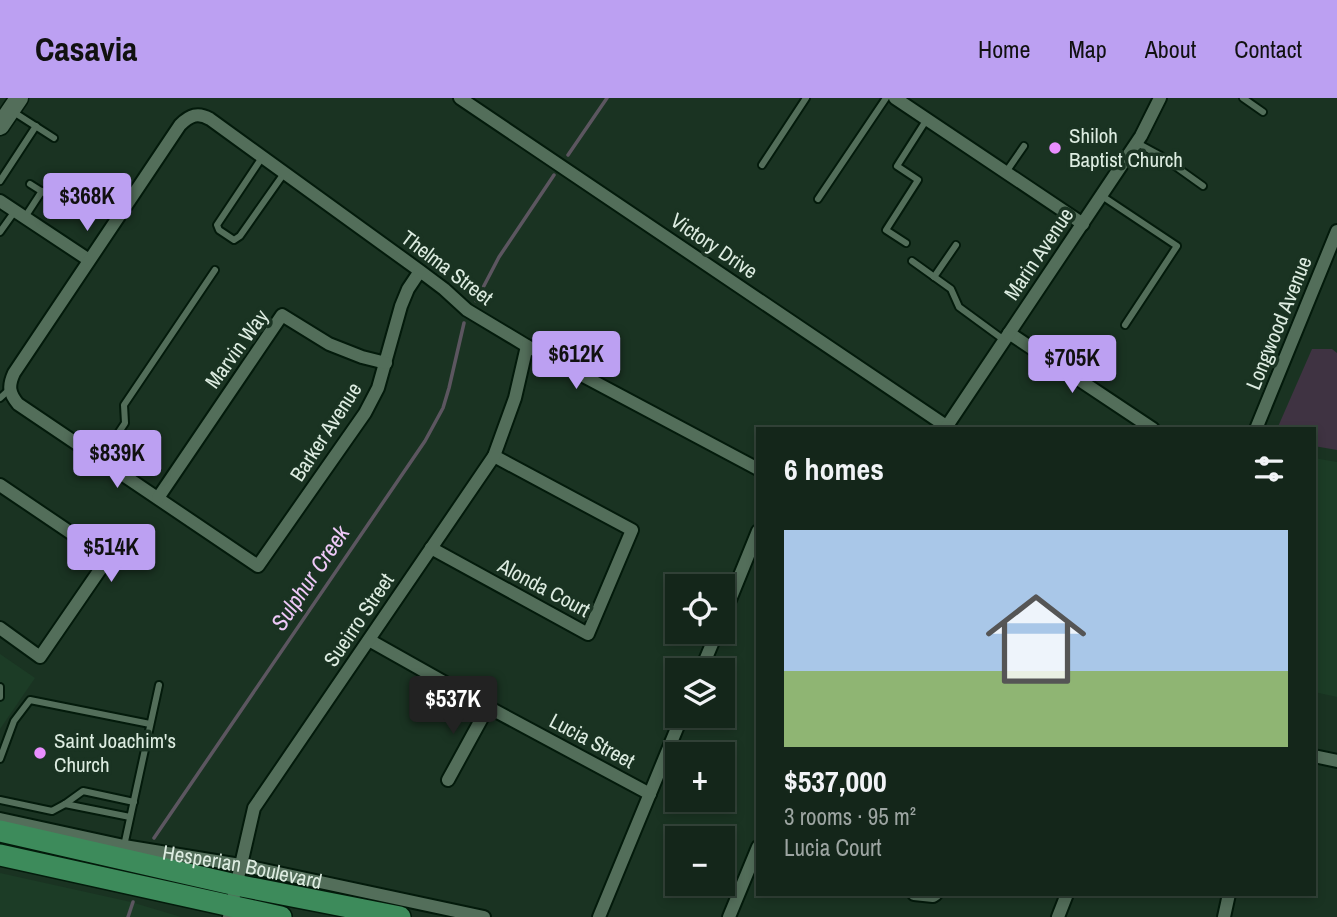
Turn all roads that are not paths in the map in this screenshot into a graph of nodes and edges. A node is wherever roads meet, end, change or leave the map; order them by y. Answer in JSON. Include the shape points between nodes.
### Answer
{"nodes":[{"id":1,"x":460,"y":98,"type":"edge"},
{"id":2,"x":806,"y":98,"type":"edge"},
{"id":3,"x":886,"y":98,"type":"edge"},
{"id":4,"x":895,"y":98,"type":"edge"},
{"id":5,"x":1160,"y":98,"type":"edge"},
{"id":6,"x":1243,"y":98,"type":"edge"},
{"id":7,"x":15,"y":104,"type":"edge"},
{"id":8,"x":1263,"y":112,"type":"dead end"},
{"id":9,"x":927,"y":119,"type":"junction"},
{"id":10,"x":0,"y":126,"type":"edge"},
{"id":11,"x":36,"y":127,"type":"junction"},
{"id":12,"x":54,"y":138,"type":"dead end"},
{"id":13,"x":1137,"y":143,"type":"junction"},
{"id":14,"x":1024,"y":146,"type":"dead end"},
{"id":15,"x":262,"y":156,"type":"junction"},
{"id":16,"x":762,"y":165,"type":"dead end"},
{"id":17,"x":285,"y":172,"type":"junction"},
{"id":18,"x":1006,"y":172,"type":"junction"},
{"id":19,"x":0,"y":181,"type":"edge"},
{"id":20,"x":30,"y":184,"type":"dead end"},
{"id":21,"x":1203,"y":186,"type":"dead end"},
{"id":22,"x":42,"y":191,"type":"junction"},
{"id":23,"x":49,"y":196,"type":"dead end"},
{"id":24,"x":1102,"y":196,"type":"junction"},
{"id":25,"x":818,"y":199,"type":"dead end"},
{"id":26,"x":0,"y":201,"type":"edge"},
{"id":27,"x":20,"y":214,"type":"junction"},
{"id":28,"x":1083,"y":224,"type":"junction"},
{"id":29,"x":1337,"y":231,"type":"edge"},
{"id":30,"x":0,"y":233,"type":"edge"},
{"id":31,"x":906,"y":243,"type":"dead end"},
{"id":32,"x":956,"y":245,"type":"dead end"},
{"id":33,"x":89,"y":260,"type":"junction"},
{"id":34,"x":912,"y":261,"type":"dead end"},
{"id":35,"x":215,"y":270,"type":"dead end"},
{"id":36,"x":420,"y":271,"type":"junction"},
{"id":37,"x":934,"y":276,"type":"junction"},
{"id":38,"x":1125,"y":325,"type":"dead end"},
{"id":39,"x":1007,"y":337,"type":"junction"},
{"id":40,"x":527,"y":346,"type":"junction"},
{"id":41,"x":386,"y":363,"type":"junction"},
{"id":42,"x":5,"y":393,"type":"edge"},
{"id":43,"x":945,"y":427,"type":"edge"},
{"id":44,"x":947,"y":427,"type":"edge"},
{"id":45,"x":1147,"y":427,"type":"edge"},
{"id":46,"x":1257,"y":427,"type":"edge"},
{"id":47,"x":494,"y":456,"type":"junction"},
{"id":48,"x":100,"y":459,"type":"junction"},
{"id":49,"x":756,"y":468,"type":"edge"},
{"id":50,"x":0,"y":485,"type":"edge"},
{"id":51,"x":158,"y":498,"type":"junction"},
{"id":52,"x":756,"y":536,"type":"edge"},
{"id":53,"x":431,"y":548,"type":"junction"},
{"id":54,"x":735,"y":588,"type":"edge"},
{"id":55,"x":0,"y":628,"type":"edge"},
{"id":56,"x":369,"y":640,"type":"junction"},
{"id":57,"x":159,"y":685,"type":"dead end"},
{"id":58,"x":0,"y":687,"type":"edge"},
{"id":59,"x":0,"y":697,"type":"edge"},
{"id":60,"x":488,"y":707,"type":"junction"},
{"id":61,"x":150,"y":724,"type":"junction"},
{"id":62,"x":677,"y":728,"type":"edge"},
{"id":63,"x":1316,"y":756,"type":"edge"},
{"id":64,"x":0,"y":759,"type":"edge"},
{"id":65,"x":1337,"y":761,"type":"edge"},
{"id":66,"x":448,"y":780,"type":"dead end"},
{"id":67,"x":650,"y":794,"type":"junction"},
{"id":68,"x":0,"y":800,"type":"edge"},
{"id":69,"x":134,"y":802,"type":"junction"},
{"id":70,"x":65,"y":804,"type":"junction"},
{"id":71,"x":130,"y":817,"type":"junction"},
{"id":72,"x":0,"y":819,"type":"edge"},
{"id":73,"x":0,"y":831,"type":"edge"},
{"id":74,"x":124,"y":846,"type":"junction"},
{"id":75,"x":0,"y":855,"type":"edge"},
{"id":76,"x":756,"y":855,"type":"edge"},
{"id":77,"x":238,"y":875,"type":"junction"},
{"id":78,"x":1067,"y":896,"type":"edge"},
{"id":79,"x":1229,"y":896,"type":"edge"},
{"id":80,"x":230,"y":912,"type":"edge"},
{"id":81,"x":1062,"y":916,"type":"edge"},
{"id":82,"x":281,"y":917,"type":"edge"},
{"id":83,"x":400,"y":917,"type":"edge"},
{"id":84,"x":484,"y":917,"type":"edge"},
{"id":85,"x":600,"y":917,"type":"edge"},
{"id":86,"x":729,"y":917,"type":"edge"},
{"id":87,"x":1224,"y":917,"type":"edge"}],
"edges":[{"from":1,"to":43,"type":"street","name":"Victory Drive"},
{"from":2,"to":16,"type":"lane"},
{"from":3,"to":25,"type":"lane"},
{"from":4,"to":9,"type":"street"},
{"from":5,"to":13,"type":"street","name":"Marin Avenue"},
{"from":6,"to":8,"type":"lane"},
{"from":7,"to":10,"type":"main road"},
{"from":7,"to":11,"type":"lane"},
{"from":9,"to":18,"type":"street"},
{"from":9,"to":31,"type":"lane","via":[[897,166],[918,180],[886,230]]},
{"from":11,"to":12,"type":"lane"},
{"from":11,"to":19,"type":"lane"},
{"from":13,"to":21,"type":"lane"},
{"from":13,"to":24,"type":"street","name":"Marin Avenue"},
{"from":14,"to":18,"type":"lane"},
{"from":15,"to":17,"type":"street","name":"Thelma Street"},
{"from":15,"to":17,"type":"lane","via":[[217,225],[219,230],[234,240],[240,236]]},
{"from":15,"to":33,"type":"street","name":"Thelma Street","via":[[210,118],[191,116],[180,125]]},
{"from":17,"to":36,"type":"street","name":"Thelma Street"},
{"from":18,"to":28,"type":"street"},
{"from":20,"to":22,"type":"lane"},
{"from":22,"to":23,"type":"lane"},
{"from":22,"to":27,"type":"lane"},
{"from":24,"to":28,"type":"street","name":"Marin Avenue"},
{"from":24,"to":38,"type":"lane","via":[[1177,246]]},
{"from":26,"to":27,"type":"street"},
{"from":27,"to":30,"type":"lane"},
{"from":27,"to":33,"type":"street"},
{"from":28,"to":39,"type":"street","name":"Marin Avenue"},
{"from":29,"to":46,"type":"street","name":"Longwood Avenue"},
{"from":32,"to":37,"type":"lane"},
{"from":33,"to":42,"type":"street"},
{"from":34,"to":37,"type":"lane"},
{"from":35,"to":48,"type":"lane","via":[[124,405],[125,423]]},
{"from":36,"to":40,"type":"street","name":"Thelma Street","via":[[467,310]]},
{"from":36,"to":41,"type":"street","name":"Barker Avenue","via":[[401,306]]},
{"from":37,"to":39,"type":"lane","via":[[951,289],[958,307]]},
{"from":39,"to":44,"type":"street","name":"Marin Avenue"},
{"from":39,"to":45,"type":"street"},
{"from":40,"to":47,"type":"street","name":"Sueirro Street"},
{"from":40,"to":49,"type":"street","name":"Thelma Street"},
{"from":41,"to":51,"type":"street","name":"Marvin Way","via":[[329,344],[282,315]]},
{"from":41,"to":51,"type":"street","name":"Barker Avenue","via":[[365,413],[258,566]]},
{"from":42,"to":48,"type":"street"},
{"from":47,"to":53,"type":"street","name":"Sueirro Street"},
{"from":47,"to":53,"type":"street","name":"Alonda Court","via":[[632,530],[588,634]]},
{"from":48,"to":51,"type":"street"},
{"from":50,"to":55,"type":"street","via":[[108,558],[40,657]]},
{"from":52,"to":54,"type":"street"},
{"from":53,"to":56,"type":"street","name":"Sueirro Street"},
{"from":56,"to":60,"type":"street","name":"Lucia Street"},
{"from":56,"to":77,"type":"street","name":"Sueirro Street","via":[[254,808]]},
{"from":57,"to":61,"type":"lane"},
{"from":58,"to":59,"type":"lane"},
{"from":60,"to":66,"type":"street"},
{"from":60,"to":67,"type":"street","name":"Lucia Street"},
{"from":61,"to":64,"type":"lane","via":[[30,700],[14,721]]},
{"from":61,"to":69,"type":"lane"},
{"from":62,"to":67,"type":"street"},
{"from":63,"to":65,"type":"street"},
{"from":67,"to":85,"type":"street"},
{"from":68,"to":70,"type":"lane","via":[[52,811]]},
{"from":69,"to":70,"type":"lane","via":[[82,791]]},
{"from":69,"to":71,"type":"lane"},
{"from":70,"to":71,"type":"lane"},
{"from":71,"to":74,"type":"lane"},
{"from":72,"to":74,"type":"street","name":"Hesperian Boulevard"},
{"from":73,"to":77,"type":"main road","name":"Hesperian Boulevard"},
{"from":74,"to":77,"type":"street","name":"Hesperian Boulevard"},
{"from":75,"to":80,"type":"main road","name":"Hesperian Boulevard"},
{"from":76,"to":86,"type":"street"},
{"from":77,"to":80,"type":"street","name":"Sueirro Street"},
{"from":77,"to":83,"type":"main road","name":"Hesperian Boulevard"},
{"from":77,"to":84,"type":"street","name":"Hesperian Boulevard"},
{"from":78,"to":81,"type":"street"},
{"from":79,"to":87,"type":"street"},
{"from":80,"to":82,"type":"main road","name":"Hesperian Boulevard"}]}
